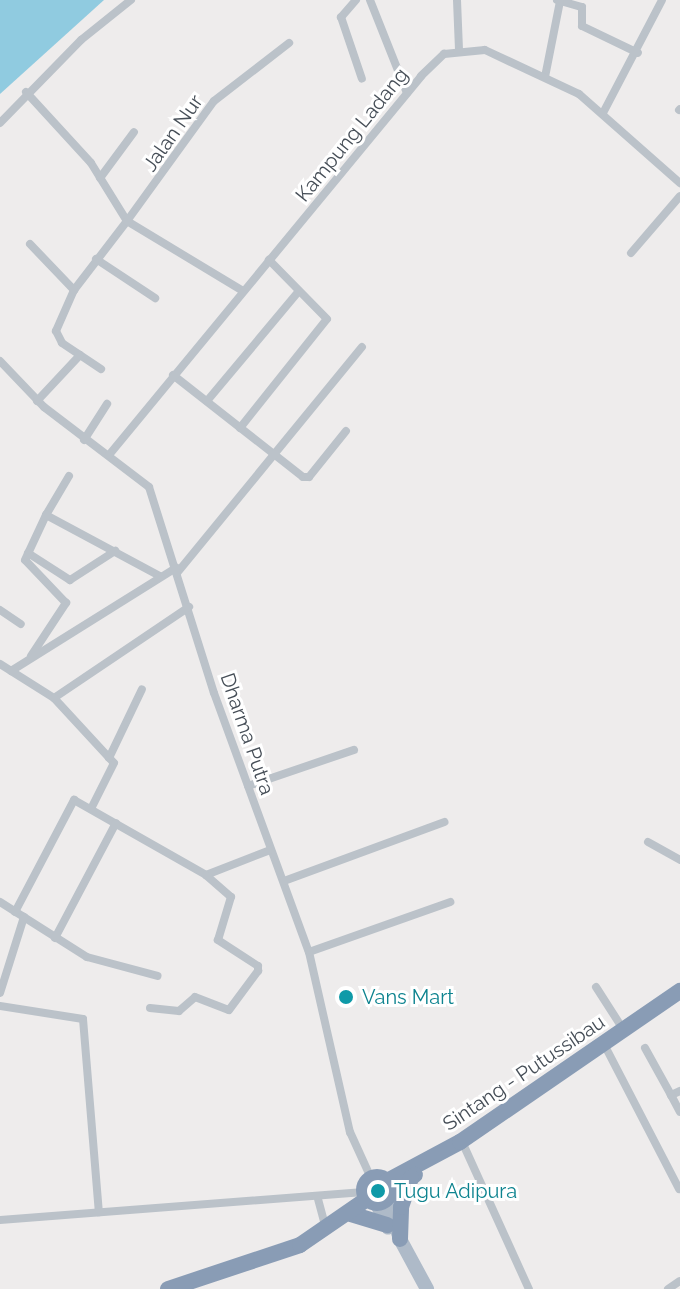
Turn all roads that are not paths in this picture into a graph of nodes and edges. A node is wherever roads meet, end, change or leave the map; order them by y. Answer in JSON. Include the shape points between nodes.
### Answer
{"nodes":[{"id":1,"x":131,"y":0,"type":"edge"},
{"id":2,"x":356,"y":0,"type":"edge"},
{"id":3,"x":370,"y":0,"type":"edge"},
{"id":4,"x":457,"y":0,"type":"edge"},
{"id":5,"x":662,"y":0,"type":"edge"},
{"id":6,"x":559,"y":1,"type":"edge"},
{"id":7,"x":582,"y":3,"type":"edge"},
{"id":8,"x":289,"y":43,"type":"dead end"},
{"id":9,"x":459,"y":49,"type":"junction"},
{"id":10,"x":638,"y":53,"type":"junction"},
{"id":11,"x":545,"y":77,"type":"junction"},
{"id":12,"x":362,"y":79,"type":"dead end"},
{"id":13,"x":26,"y":92,"type":"junction"},
{"id":14,"x":407,"y":93,"type":"junction"},
{"id":15,"x":603,"y":113,"type":"junction"},
{"id":16,"x":0,"y":123,"type":"edge"},
{"id":17,"x":134,"y":132,"type":"dead end"},
{"id":18,"x":100,"y":178,"type":"junction"},
{"id":19,"x":680,"y":183,"type":"edge"},
{"id":20,"x":680,"y":196,"type":"edge"},
{"id":21,"x":127,"y":221,"type":"junction"},
{"id":22,"x":30,"y":244,"type":"dead end"},
{"id":23,"x":631,"y":253,"type":"dead end"},
{"id":24,"x":96,"y":259,"type":"junction"},
{"id":25,"x":269,"y":260,"type":"junction"},
{"id":26,"x":74,"y":290,"type":"junction"},
{"id":27,"x":243,"y":291,"type":"junction"},
{"id":28,"x":299,"y":291,"type":"junction"},
{"id":29,"x":155,"y":298,"type":"dead end"},
{"id":30,"x":362,"y":347,"type":"dead end"},
{"id":31,"x":80,"y":355,"type":"junction"},
{"id":32,"x":0,"y":361,"type":"edge"},
{"id":33,"x":101,"y":369,"type":"dead end"},
{"id":34,"x":173,"y":375,"type":"junction"},
{"id":35,"x":37,"y":401,"type":"junction"},
{"id":36,"x":207,"y":401,"type":"junction"},
{"id":37,"x":107,"y":404,"type":"dead end"},
{"id":38,"x":240,"y":428,"type":"junction"},
{"id":39,"x":346,"y":431,"type":"dead end"},
{"id":40,"x":84,"y":440,"type":"junction"},
{"id":41,"x":274,"y":454,"type":"junction"},
{"id":42,"x":109,"y":455,"type":"junction"},
{"id":43,"x":69,"y":476,"type":"dead end"},
{"id":44,"x":46,"y":515,"type":"junction"},
{"id":45,"x":115,"y":551,"type":"junction"},
{"id":46,"x":28,"y":553,"type":"junction"},
{"id":47,"x":176,"y":570,"type":"junction"},
{"id":48,"x":160,"y":576,"type":"junction"},
{"id":49,"x":189,"y":607,"type":"junction"},
{"id":50,"x":0,"y":610,"type":"edge"},
{"id":51,"x":21,"y":624,"type":"dead end"},
{"id":52,"x":28,"y":660,"type":"junction"},
{"id":53,"x":0,"y":664,"type":"edge"},
{"id":54,"x":11,"y":671,"type":"junction"},
{"id":55,"x":142,"y":689,"type":"dead end"},
{"id":56,"x":54,"y":698,"type":"junction"},
{"id":57,"x":354,"y":750,"type":"dead end"},
{"id":58,"x":109,"y":758,"type":"junction"},
{"id":59,"x":248,"y":786,"type":"junction"},
{"id":60,"x":92,"y":807,"type":"junction"},
{"id":61,"x":444,"y":822,"type":"dead end"},
{"id":62,"x":116,"y":823,"type":"junction"},
{"id":63,"x":648,"y":842,"type":"dead end"},
{"id":64,"x":270,"y":850,"type":"junction"},
{"id":65,"x":680,"y":860,"type":"edge"},
{"id":66,"x":206,"y":875,"type":"junction"},
{"id":67,"x":284,"y":881,"type":"junction"},
{"id":68,"x":0,"y":902,"type":"edge"},
{"id":69,"x":450,"y":902,"type":"dead end"},
{"id":70,"x":15,"y":912,"type":"junction"},
{"id":71,"x":24,"y":917,"type":"junction"},
{"id":72,"x":55,"y":938,"type":"junction"},
{"id":73,"x":309,"y":952,"type":"junction"},
{"id":74,"x":158,"y":976,"type":"dead end"},
{"id":75,"x":596,"y":987,"type":"dead end"},
{"id":76,"x":680,"y":991,"type":"edge"},
{"id":77,"x":0,"y":993,"type":"edge"},
{"id":78,"x":680,"y":1000,"type":"edge"},
{"id":79,"x":0,"y":1006,"type":"edge"},
{"id":80,"x":150,"y":1008,"type":"dead end"},
{"id":81,"x":623,"y":1029,"type":"junction"},
{"id":82,"x":606,"y":1048,"type":"junction"},
{"id":83,"x":645,"y":1048,"type":"dead end"},
{"id":84,"x":676,"y":1093,"type":"edge"},
{"id":85,"x":680,"y":1112,"type":"edge"},
{"id":86,"x":464,"y":1146,"type":"junction"},
{"id":87,"x":412,"y":1177,"type":"junction"},
{"id":88,"x":679,"y":1189,"type":"edge"},
{"id":89,"x":377,"y":1192,"type":"junction"},
{"id":90,"x":318,"y":1199,"type":"junction"},
{"id":91,"x":99,"y":1212,"type":"junction"},
{"id":92,"x":351,"y":1214,"type":"junction"},
{"id":93,"x":0,"y":1220,"type":"edge"},
{"id":94,"x":387,"y":1225,"type":"junction"},
{"id":95,"x":325,"y":1231,"type":"junction"},
{"id":96,"x":400,"y":1239,"type":"junction"},
{"id":97,"x":680,"y":1281,"type":"edge"},
{"id":98,"x":168,"y":1289,"type":"edge"},
{"id":99,"x":420,"y":1289,"type":"edge"},
{"id":100,"x":427,"y":1289,"type":"edge"},
{"id":101,"x":529,"y":1289,"type":"edge"},
{"id":102,"x":668,"y":1289,"type":"edge"}],
"edges":[{"from":1,"to":13,"type":"street"},
{"from":2,"to":12,"type":"street","via":[[341,17]]},
{"from":3,"to":14,"type":"street"},
{"from":4,"to":9,"type":"street"},
{"from":5,"to":10,"type":"street"},
{"from":6,"to":7,"type":"street"},
{"from":6,"to":11,"type":"street"},
{"from":7,"to":10,"type":"street","via":[[582,26]]},
{"from":8,"to":21,"type":"street","name":"Jalan Nur","via":[[214,101]]},
{"from":9,"to":11,"type":"street","via":[[496,54]]},
{"from":9,"to":14,"type":"street","name":"Kampung Ladang","via":[[432,63]]},
{"from":10,"to":15,"type":"street"},
{"from":11,"to":15,"type":"street"},
{"from":13,"to":16,"type":"street"},
{"from":13,"to":18,"type":"street"},
{"from":14,"to":25,"type":"street","name":"Kampung Ladang"},
{"from":15,"to":19,"type":"street"},
{"from":17,"to":18,"type":"street"},
{"from":18,"to":21,"type":"street"},
{"from":20,"to":23,"type":"street"},
{"from":21,"to":24,"type":"street","name":"Jalan Nur"},
{"from":21,"to":27,"type":"street"},
{"from":22,"to":26,"type":"street"},
{"from":24,"to":26,"type":"street","name":"Jalan Nur"},
{"from":24,"to":29,"type":"street"},
{"from":25,"to":27,"type":"street","name":"Kampung Ladang"},
{"from":25,"to":28,"type":"street"},
{"from":26,"to":31,"type":"street","name":"Jalan Nur","via":[[56,335]]},
{"from":27,"to":34,"type":"street","name":"Kampung Ladang"},
{"from":28,"to":36,"type":"street"},
{"from":28,"to":38,"type":"street","via":[[327,315],[326,321]]},
{"from":30,"to":41,"type":"street"},
{"from":31,"to":33,"type":"street"},
{"from":31,"to":35,"type":"street"},
{"from":32,"to":35,"type":"street","name":"Dharma Putra"},
{"from":34,"to":36,"type":"street"},
{"from":34,"to":42,"type":"street","name":"Kampung Ladang"},
{"from":35,"to":40,"type":"street","name":"Dharma Putra"},
{"from":36,"to":38,"type":"street"},
{"from":37,"to":40,"type":"street"},
{"from":38,"to":41,"type":"street"},
{"from":39,"to":41,"type":"street","via":[[309,477]]},
{"from":40,"to":42,"type":"street","name":"Dharma Putra"},
{"from":41,"to":47,"type":"street"},
{"from":42,"to":47,"type":"street","name":"Dharma Putra","via":[[149,487]]},
{"from":43,"to":44,"type":"street"},
{"from":44,"to":45,"type":"street"},
{"from":44,"to":46,"type":"street"},
{"from":45,"to":46,"type":"street","via":[[70,580]]},
{"from":45,"to":48,"type":"street"},
{"from":46,"to":52,"type":"street","via":[[26,561],[66,603]]},
{"from":47,"to":48,"type":"street"},
{"from":47,"to":49,"type":"street","name":"Dharma Putra"},
{"from":48,"to":52,"type":"street"},
{"from":49,"to":56,"type":"street"},
{"from":49,"to":59,"type":"street","name":"Dharma Putra"},
{"from":50,"to":51,"type":"street"},
{"from":52,"to":54,"type":"street"},
{"from":53,"to":54,"type":"street"},
{"from":54,"to":56,"type":"street"},
{"from":55,"to":58,"type":"street"},
{"from":56,"to":58,"type":"street"},
{"from":57,"to":59,"type":"street"},
{"from":58,"to":60,"type":"street","via":[[113,770]]},
{"from":59,"to":64,"type":"street","name":"Dharma Putra"},
{"from":60,"to":62,"type":"street"},
{"from":60,"to":70,"type":"street","via":[[72,802]]},
{"from":61,"to":67,"type":"street"},
{"from":62,"to":66,"type":"street"},
{"from":62,"to":72,"type":"street"},
{"from":63,"to":65,"type":"street"},
{"from":64,"to":66,"type":"street"},
{"from":64,"to":67,"type":"street","name":"Dharma Putra"},
{"from":66,"to":80,"type":"street","via":[[230,894],[218,940],[258,971],[229,1010],[195,997],[179,1011]]},
{"from":67,"to":73,"type":"street","name":"Dharma Putra"},
{"from":68,"to":70,"type":"street"},
{"from":69,"to":73,"type":"street"},
{"from":70,"to":71,"type":"street"},
{"from":71,"to":72,"type":"street"},
{"from":71,"to":77,"type":"street"},
{"from":72,"to":74,"type":"street","via":[[100,962]]},
{"from":73,"to":89,"type":"street","name":"Dharma Putra","via":[[353,1142]]},
{"from":75,"to":81,"type":"street"},
{"from":76,"to":81,"type":"highway","name":"Sintang - Putussibau"},
{"from":78,"to":82,"type":"highway","name":"Sintang - Putussibau"},
{"from":79,"to":91,"type":"street","via":[[83,1019]]},
{"from":81,"to":89,"type":"highway","name":"Sintang - Putussibau","via":[[460,1142]]},
{"from":82,"to":86,"type":"highway","name":"Sintang - Putussibau"},
{"from":82,"to":88,"type":"street"},
{"from":83,"to":84,"type":"street"},
{"from":84,"to":85,"type":"street"},
{"from":86,"to":87,"type":"highway","name":"Sintang - Putussibau"},
{"from":86,"to":101,"type":"street"},
{"from":87,"to":89,"type":"highway","name":"Sintang - Putussibau"},
{"from":87,"to":96,"type":"highway","via":[[401,1207]]},
{"from":89,"to":90,"type":"street"},
{"from":89,"to":92,"type":"highway","name":"Sintang - Putussibau"},
{"from":89,"to":94,"type":"main road"},
{"from":89,"to":96,"type":"main road"},
{"from":90,"to":91,"type":"street"},
{"from":90,"to":95,"type":"street"},
{"from":91,"to":93,"type":"street"},
{"from":92,"to":94,"type":"highway"},
{"from":92,"to":95,"type":"highway","name":"Sintang - Putussibau"},
{"from":94,"to":99,"type":"main road"},
{"from":95,"to":98,"type":"highway","name":"Sintang - Putussibau","via":[[271,1257]]},
{"from":96,"to":100,"type":"main road"},
{"from":97,"to":102,"type":"street"}]}
